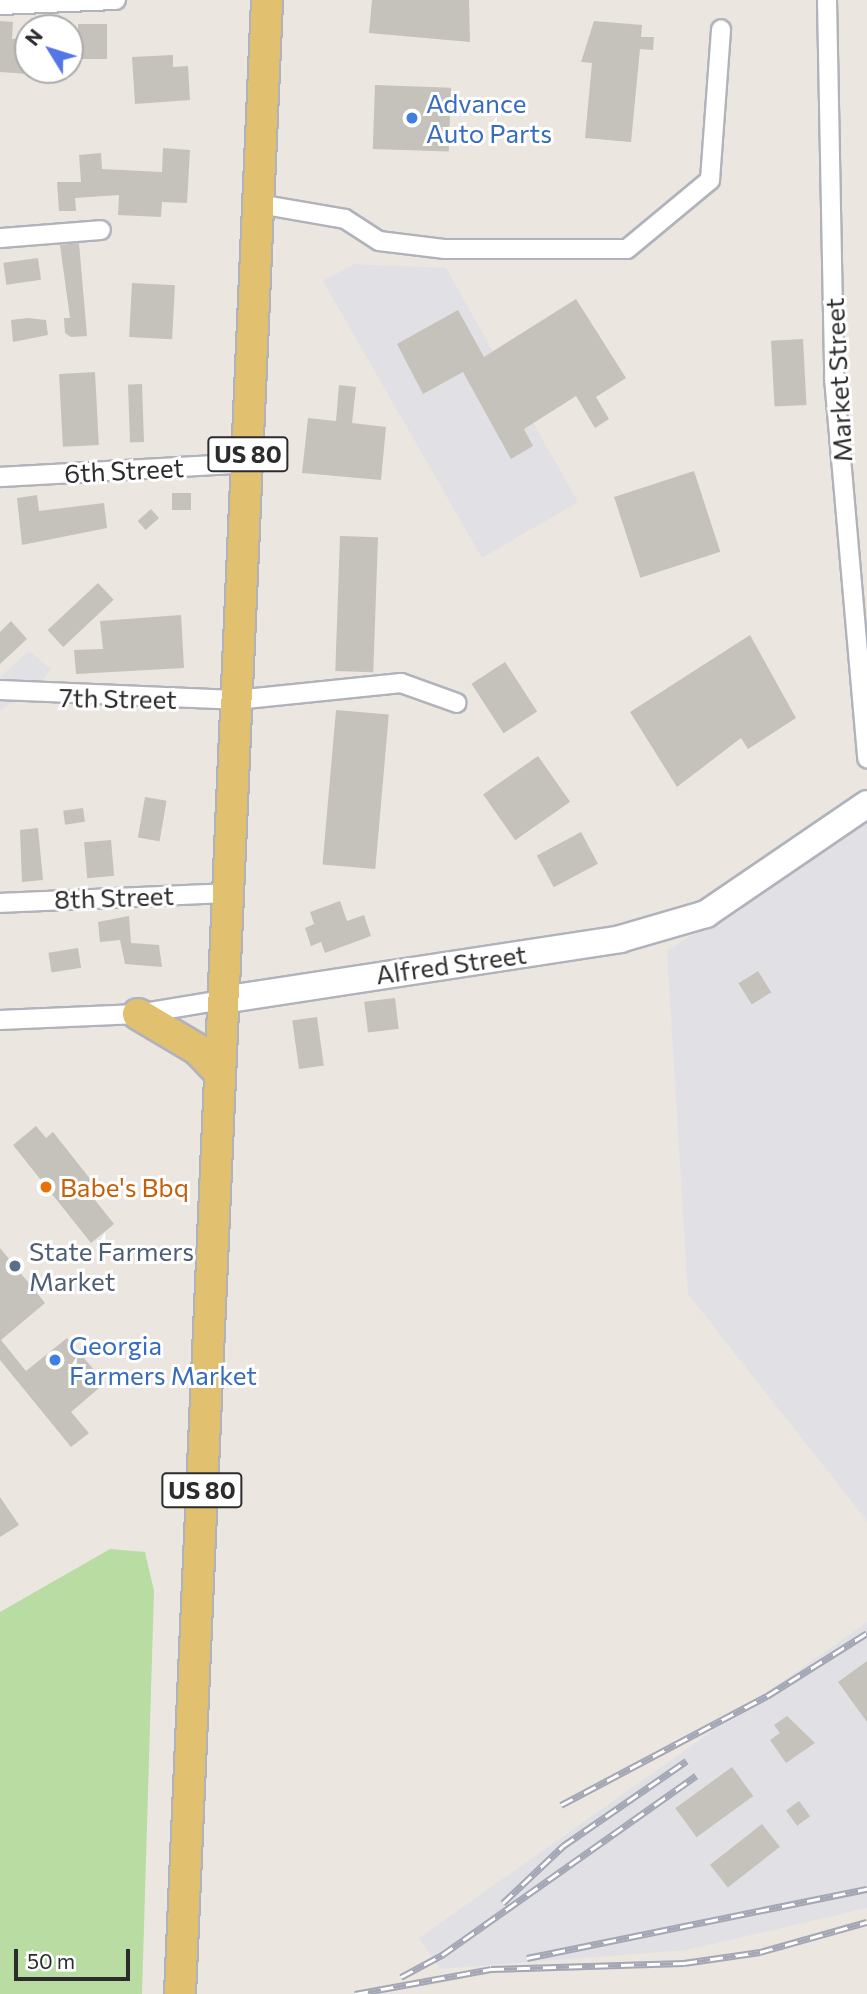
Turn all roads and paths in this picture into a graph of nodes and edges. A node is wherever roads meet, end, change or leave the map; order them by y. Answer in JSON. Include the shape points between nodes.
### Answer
{"nodes":[{"id":1,"x":116,"y":0,"type":"edge"},
{"id":2,"x":267,"y":0,"type":"edge"},
{"id":3,"x":827,"y":0,"type":"edge"},
{"id":4,"x":0,"y":5,"type":"edge"},
{"id":5,"x":721,"y":29,"type":"dead end"},
{"id":6,"x":259,"y":204,"type":"junction"},
{"id":7,"x":102,"y":230,"type":"dead end"},
{"id":8,"x":0,"y":237,"type":"edge"},
{"id":9,"x":247,"y":463,"type":"junction"},
{"id":10,"x":0,"y":477,"type":"edge"},
{"id":11,"x":0,"y":690,"type":"edge"},
{"id":12,"x":236,"y":701,"type":"junction"},
{"id":13,"x":457,"y":703,"type":"dead end"},
{"id":14,"x":867,"y":759,"type":"edge"},
{"id":15,"x":867,"y":804,"type":"edge"},
{"id":16,"x":229,"y":893,"type":"junction"},
{"id":17,"x":0,"y":903,"type":"edge"},
{"id":18,"x":223,"y":1000,"type":"junction"},
{"id":19,"x":138,"y":1014,"type":"junction"},
{"id":20,"x":0,"y":1020,"type":"edge"},
{"id":21,"x":220,"y":1073,"type":"junction"},
{"id":22,"x":181,"y":1987,"type":"edge"}],
"edges":[{"from":1,"to":4,"type":"street"},
{"from":2,"to":6,"type":"main road","number":"US 80"},
{"from":3,"to":14,"type":"street","name":"Market Street","via":[[834,378]]},
{"from":5,"to":6,"type":"street","via":[[710,180],[627,249],[392,243],[345,219]]},
{"from":6,"to":9,"type":"main road","number":"US 80"},
{"from":7,"to":8,"type":"street"},
{"from":9,"to":10,"type":"street","name":"6th Street"},
{"from":9,"to":12,"type":"main road","number":"US 80"},
{"from":11,"to":12,"type":"street","name":"7th Street"},
{"from":12,"to":13,"type":"street","name":"7th Street","via":[[401,683]]},
{"from":12,"to":16,"type":"main road","number":"US 80"},
{"from":15,"to":18,"type":"main road","name":"Alfred Street","via":[[706,914],[620,939]]},
{"from":16,"to":17,"type":"street","name":"8th Street"},
{"from":16,"to":18,"type":"main road","number":"US 80"},
{"from":18,"to":19,"type":"street","name":"Alfred Street"},
{"from":18,"to":21,"type":"main road","number":"US 80"},
{"from":19,"to":20,"type":"street","name":"Alfred Street"},
{"from":19,"to":21,"type":"main road","via":[[197,1049]]},
{"from":21,"to":22,"type":"main road","number":"US 80"}]}
